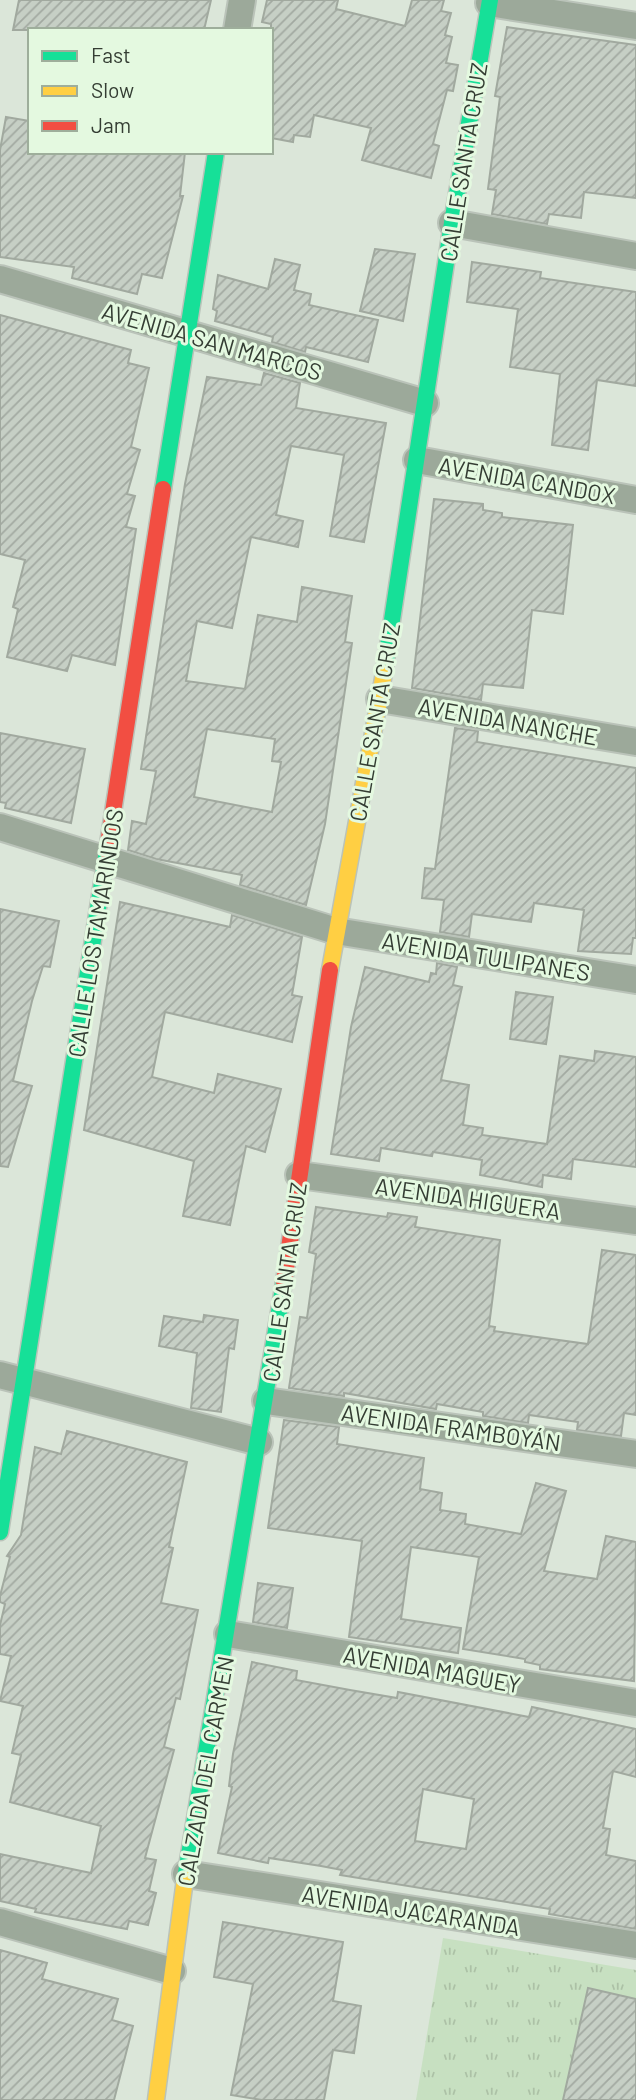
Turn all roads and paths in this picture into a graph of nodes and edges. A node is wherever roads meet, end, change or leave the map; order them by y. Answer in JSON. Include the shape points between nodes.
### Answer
{"nodes":[{"id":1,"x":242,"y":0,"type":"edge"},
{"id":2,"x":490,"y":1,"type":"edge"},
{"id":3,"x":636,"y":26,"type":"edge"},
{"id":4,"x":237,"y":28,"type":"edge"},
{"id":5,"x":216,"y":154,"type":"edge"},
{"id":6,"x":452,"y":223,"type":"junction"},
{"id":7,"x":636,"y":256,"type":"edge"},
{"id":8,"x":0,"y":279,"type":"edge"},
{"id":9,"x":186,"y":333,"type":"junction"},
{"id":10,"x":425,"y":403,"type":"junction"},
{"id":11,"x":417,"y":460,"type":"junction"},
{"id":12,"x":636,"y":500,"type":"edge"},
{"id":13,"x":380,"y":699,"type":"junction"},
{"id":14,"x":636,"y":743,"type":"edge"},
{"id":15,"x":0,"y":827,"type":"edge"},
{"id":16,"x":106,"y":861,"type":"junction"},
{"id":17,"x":336,"y":932,"type":"junction"},
{"id":18,"x":636,"y":980,"type":"edge"},
{"id":19,"x":299,"y":1175,"type":"junction"},
{"id":20,"x":636,"y":1221,"type":"edge"},
{"id":21,"x":0,"y":1375,"type":"edge"},
{"id":22,"x":25,"y":1383,"type":"junction"},
{"id":23,"x":267,"y":1401,"type":"junction"},
{"id":24,"x":259,"y":1442,"type":"junction"},
{"id":25,"x":636,"y":1454,"type":"edge"},
{"id":26,"x":0,"y":1532,"type":"edge"},
{"id":27,"x":228,"y":1634,"type":"junction"},
{"id":28,"x":636,"y":1703,"type":"edge"},
{"id":29,"x":186,"y":1874,"type":"junction"},
{"id":30,"x":0,"y":1922,"type":"edge"},
{"id":31,"x":636,"y":1945,"type":"edge"},
{"id":32,"x":173,"y":1970,"type":"junction"},
{"id":33,"x":156,"y":2100,"type":"edge"}],
"edges":[{"from":1,"to":4,"type":"street"},
{"from":2,"to":3,"type":"street"},
{"from":2,"to":6,"type":"street","name":"CALLE SANTA CRUZ"},
{"from":5,"to":9,"type":"street"},
{"from":6,"to":7,"type":"street"},
{"from":6,"to":10,"type":"street","name":"CALLE SANTA CRUZ"},
{"from":8,"to":9,"type":"street","name":"AVENIDA SAN MARCOS"},
{"from":9,"to":10,"type":"street","name":"AVENIDA SAN MARCOS"},
{"from":9,"to":16,"type":"street","name":"CALLE LOS TAMARINDOS"},
{"from":10,"to":11,"type":"street","name":"CALLE SANTA CRUZ"},
{"from":11,"to":12,"type":"street","name":"AVENIDA CANDOX"},
{"from":11,"to":13,"type":"street","name":"CALLE SANTA CRUZ"},
{"from":13,"to":14,"type":"street","name":"AVENIDA NANCHE"},
{"from":13,"to":17,"type":"street","name":"CALLE SANTA CRUZ"},
{"from":15,"to":16,"type":"street","name":"AVENIDA TULIPANES"},
{"from":16,"to":17,"type":"street","name":"AVENIDA TULIPANES"},
{"from":16,"to":22,"type":"street","name":"CALLE LOS TAMARINDOS"},
{"from":17,"to":18,"type":"street","name":"AVENIDA TULIPANES"},
{"from":17,"to":19,"type":"street","name":"CALLE SANTA CRUZ"},
{"from":19,"to":20,"type":"street","name":"AVENIDA HIGUERA"},
{"from":19,"to":23,"type":"street","name":"CALLE SANTA CRUZ"},
{"from":21,"to":22,"type":"street"},
{"from":22,"to":24,"type":"street"},
{"from":22,"to":26,"type":"street","name":"CALLE LOS TAMARINDOS"},
{"from":23,"to":24,"type":"street","name":"CALLE SANTA CRUZ"},
{"from":23,"to":25,"type":"street","name":"AVENIDA FRAMBOYÁN"},
{"from":24,"to":27,"type":"street","name":"CALZADA DEL CARMEN"},
{"from":27,"to":28,"type":"street","name":"AVENIDA MAGUEY"},
{"from":27,"to":29,"type":"street","name":"CALZADA DEL CARMEN"},
{"from":29,"to":31,"type":"street","name":"AVENIDA JACARANDA"},
{"from":29,"to":32,"type":"street","name":"CALZADA DEL CARMEN"},
{"from":30,"to":32,"type":"street"},
{"from":32,"to":33,"type":"street","name":"CALZADA DEL CARMEN"}]}
